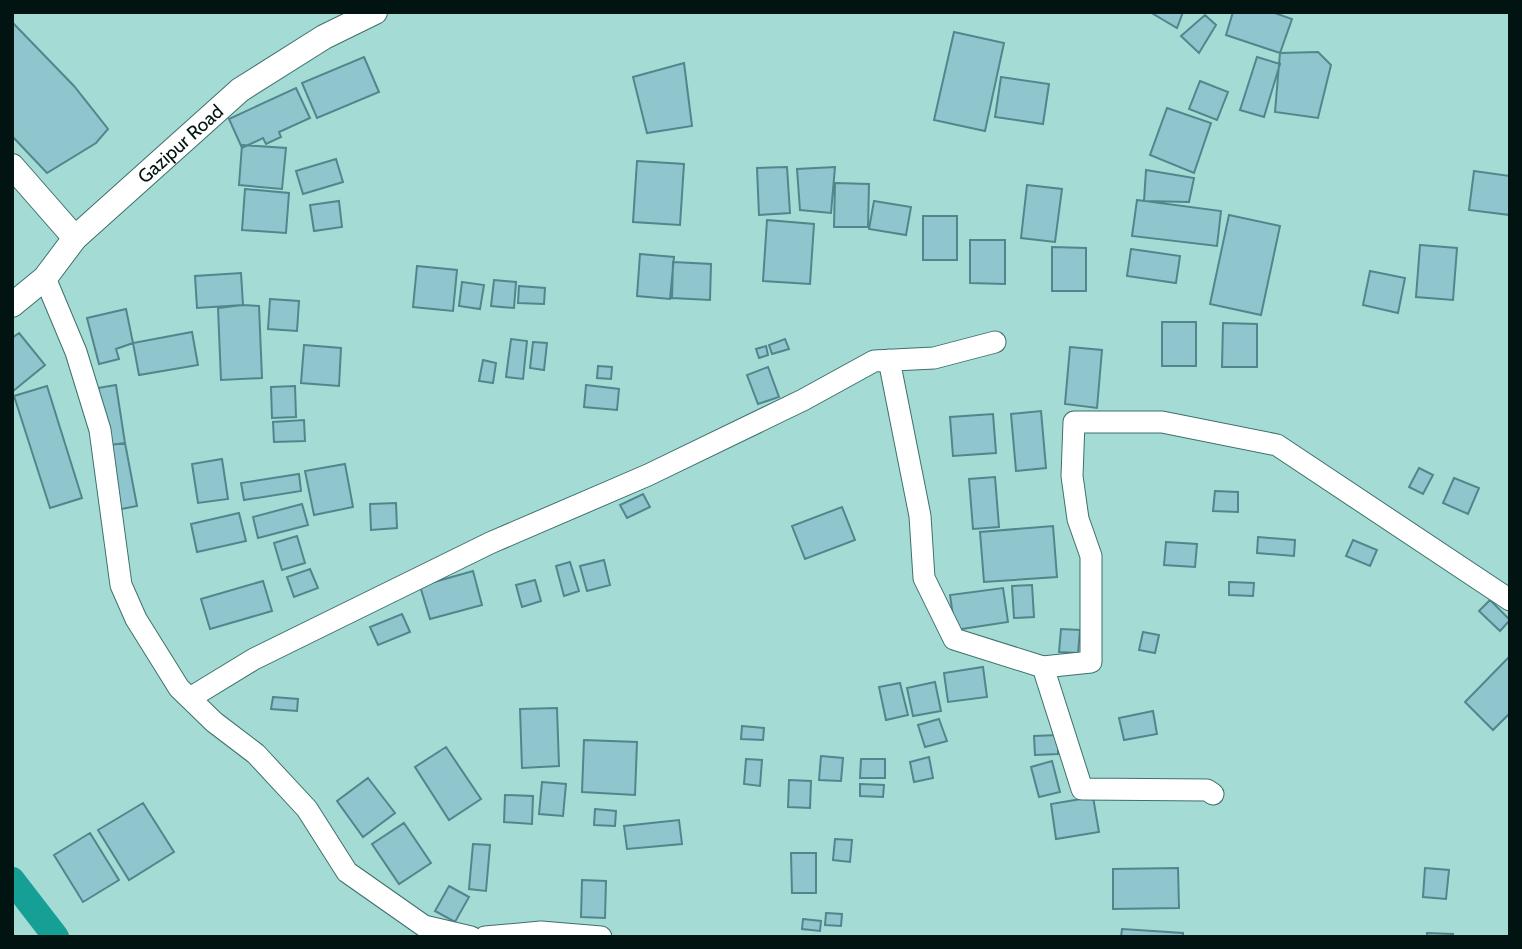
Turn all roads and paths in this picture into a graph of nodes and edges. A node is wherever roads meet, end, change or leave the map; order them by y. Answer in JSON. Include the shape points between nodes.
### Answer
{"nodes":[{"id":1,"x":374,"y":12,"type":"edge"},
{"id":2,"x":12,"y":166,"type":"edge"},
{"id":3,"x":75,"y":238,"type":"junction"},
{"id":4,"x":45,"y":278,"type":"junction"},
{"id":5,"x":12,"y":305,"type":"edge"},
{"id":6,"x":995,"y":342,"type":"dead end"},
{"id":7,"x":889,"y":360,"type":"junction"},
{"id":8,"x":1510,"y":600,"type":"edge"},
{"id":9,"x":1043,"y":667,"type":"junction"},
{"id":10,"x":190,"y":698,"type":"junction"},
{"id":11,"x":1213,"y":794,"type":"dead end"},
{"id":12,"x":471,"y":937,"type":"edge"},
{"id":13,"x":485,"y":937,"type":"edge"},
{"id":14,"x":601,"y":937,"type":"edge"}],
"edges":[{"from":1,"to":3,"type":"street","name":"Gazipur Road","via":[[324,37],[240,90]]},
{"from":2,"to":3,"type":"street"},
{"from":3,"to":4,"type":"street","name":"Gazipur Road"},
{"from":4,"to":5,"type":"street","name":"Gazipur Road"},
{"from":4,"to":10,"type":"street","via":[[76,352],[100,430],[121,585],[136,620]]},
{"from":6,"to":7,"type":"street","via":[[934,358]]},
{"from":7,"to":9,"type":"street","via":[[919,516],[924,578],[954,639]]},
{"from":7,"to":10,"type":"street","via":[[874,361],[660,469],[490,543],[254,659]]},
{"from":8,"to":9,"type":"street","via":[[1277,445],[1162,422],[1074,422],[1072,476],[1078,519],[1091,556],[1091,662]]},
{"from":9,"to":11,"type":"street","via":[[1082,789],[1207,790]]},
{"from":10,"to":12,"type":"street","via":[[256,754],[307,809],[347,872],[424,926]]},
{"from":13,"to":14,"type":"street","via":[[541,932]]}]}
